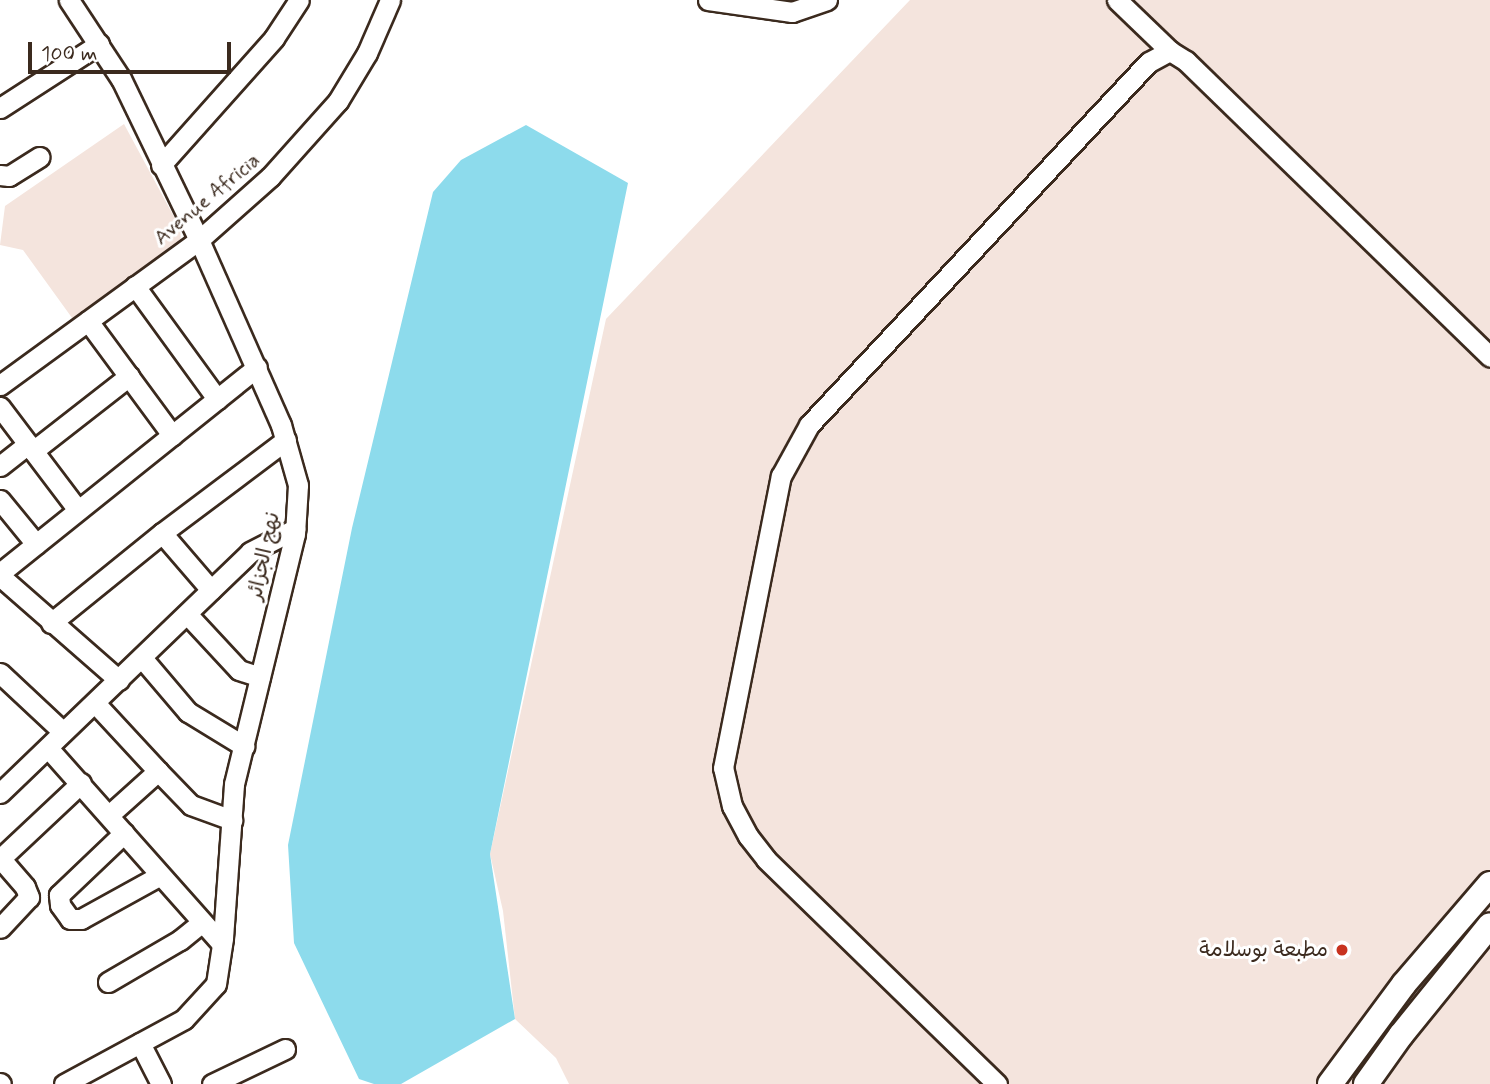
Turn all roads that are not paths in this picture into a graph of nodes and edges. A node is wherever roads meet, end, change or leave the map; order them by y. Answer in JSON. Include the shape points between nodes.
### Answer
{"nodes":[{"id":1,"x":69,"y":0,"type":"edge"},
{"id":2,"x":299,"y":0,"type":"edge"},
{"id":3,"x":390,"y":0,"type":"edge"},
{"id":4,"x":708,"y":0,"type":"edge"},
{"id":5,"x":827,"y":0,"type":"edge"},
{"id":6,"x":1117,"y":0,"type":"edge"},
{"id":7,"x":732,"y":2,"type":"edge"},
{"id":8,"x":99,"y":44,"type":"junction"},
{"id":9,"x":1170,"y":51,"type":"junction"},
{"id":10,"x":3,"y":100,"type":"edge"},
{"id":11,"x":40,"y":157,"type":"dead end"},
{"id":12,"x":161,"y":165,"type":"junction"},
{"id":13,"x":0,"y":175,"type":"edge"},
{"id":14,"x":199,"y":240,"type":"junction"},
{"id":15,"x":135,"y":286,"type":"junction"},
{"id":16,"x":88,"y":321,"type":"junction"},
{"id":17,"x":1490,"y":357,"type":"edge"},
{"id":18,"x":257,"y":367,"type":"junction"},
{"id":19,"x":128,"y":376,"type":"junction"},
{"id":20,"x":0,"y":385,"type":"edge"},
{"id":21,"x":217,"y":399,"type":"junction"},
{"id":22,"x":0,"y":407,"type":"edge"},
{"id":23,"x":172,"y":435,"type":"junction"},
{"id":24,"x":286,"y":440,"type":"junction"},
{"id":25,"x":31,"y":447,"type":"junction"},
{"id":26,"x":0,"y":466,"type":"edge"},
{"id":27,"x":0,"y":500,"type":"edge"},
{"id":28,"x":78,"y":510,"type":"junction"},
{"id":29,"x":295,"y":529,"type":"junction"},
{"id":30,"x":162,"y":533,"type":"junction"},
{"id":31,"x":36,"y":544,"type":"junction"},
{"id":32,"x":2,"y":583,"type":"edge"},
{"id":33,"x":211,"y":590,"type":"junction"},
{"id":34,"x":187,"y":614,"type":"junction"},
{"id":35,"x":51,"y":623,"type":"junction"},
{"id":36,"x":142,"y":658,"type":"junction"},
{"id":37,"x":260,"y":677,"type":"junction"},
{"id":38,"x":119,"y":680,"type":"junction"},
{"id":39,"x":4,"y":684,"type":"edge"},
{"id":40,"x":95,"y":703,"type":"junction"},
{"id":41,"x":63,"y":732,"type":"junction"},
{"id":42,"x":244,"y":746,"type":"junction"},
{"id":43,"x":48,"y":748,"type":"junction"},
{"id":44,"x":158,"y":771,"type":"junction"},
{"id":45,"x":81,"y":783,"type":"junction"},
{"id":46,"x":0,"y":793,"type":"edge"},
{"id":47,"x":109,"y":816,"type":"junction"},
{"id":48,"x":232,"y":820,"type":"junction"},
{"id":49,"x":124,"y":833,"type":"junction"},
{"id":50,"x":0,"y":859,"type":"edge"},
{"id":51,"x":159,"y":876,"type":"junction"},
{"id":52,"x":1490,"y":884,"type":"edge"},
{"id":53,"x":202,"y":922,"type":"junction"},
{"id":54,"x":1490,"y":925,"type":"edge"},
{"id":55,"x":0,"y":928,"type":"edge"},
{"id":56,"x":222,"y":944,"type":"junction"},
{"id":57,"x":108,"y":982,"type":"dead end"},
{"id":58,"x":140,"y":1043,"type":"junction"},
{"id":59,"x":285,"y":1049,"type":"dead end"},
{"id":60,"x":88,"y":1078,"type":"edge"},
{"id":61,"x":64,"y":1084,"type":"edge"},
{"id":62,"x":161,"y":1084,"type":"edge"},
{"id":63,"x":212,"y":1084,"type":"edge"},
{"id":64,"x":996,"y":1084,"type":"edge"},
{"id":65,"x":1330,"y":1084,"type":"edge"},
{"id":66,"x":1366,"y":1084,"type":"edge"}],
"edges":[{"from":1,"to":8,"type":"street","name":"نهج الجزائر"},
{"from":2,"to":12,"type":"street","via":[[274,38]]},
{"from":3,"to":14,"type":"street","name":"Avenue Africia","via":[[367,53],[338,101],[270,177]]},
{"from":4,"to":7,"type":"street"},
{"from":5,"to":7,"type":"street","via":[[792,12]]},
{"from":6,"to":9,"type":"street"},
{"from":8,"to":10,"type":"street"},
{"from":8,"to":12,"type":"street","name":"نهج الجزائر","via":[[121,79]]},
{"from":9,"to":17,"type":"street","via":[[1186,61]]},
{"from":9,"to":64,"type":"street","via":[[1149,62],[809,425],[781,476],[723,768],[733,806],[766,859]]},
{"from":11,"to":13,"type":"street","via":[[9,176]]},
{"from":12,"to":14,"type":"street","name":"نهج الجزائر"},
{"from":14,"to":15,"type":"street","name":"Avenue Africia"},
{"from":14,"to":18,"type":"street","name":"نهج الجزائر"},
{"from":15,"to":16,"type":"street","name":"Avenue Africia"},
{"from":15,"to":21,"type":"street"},
{"from":16,"to":19,"type":"street"},
{"from":16,"to":20,"type":"street","name":"Avenue Africia"},
{"from":18,"to":21,"type":"street"},
{"from":18,"to":24,"type":"street","name":"نهج الجزائر"},
{"from":19,"to":23,"type":"street"},
{"from":19,"to":25,"type":"street"},
{"from":21,"to":23,"type":"street"},
{"from":22,"to":25,"type":"street"},
{"from":23,"to":28,"type":"street"},
{"from":24,"to":29,"type":"street","name":"نهج الجزائر","via":[[298,485]]},
{"from":24,"to":30,"type":"street"},
{"from":25,"to":26,"type":"street"},
{"from":25,"to":28,"type":"street"},
{"from":27,"to":31,"type":"street"},
{"from":28,"to":31,"type":"street"},
{"from":29,"to":33,"type":"street","via":[[250,552]]},
{"from":29,"to":37,"type":"street","name":"نهج الجزائر"},
{"from":30,"to":33,"type":"street"},
{"from":30,"to":35,"type":"street"},
{"from":31,"to":32,"type":"street"},
{"from":32,"to":35,"type":"street"},
{"from":33,"to":34,"type":"street"},
{"from":34,"to":36,"type":"street"},
{"from":34,"to":37,"type":"street","via":[[234,666]]},
{"from":35,"to":38,"type":"street"},
{"from":36,"to":38,"type":"street"},
{"from":36,"to":42,"type":"street","via":[[188,712]]},
{"from":37,"to":42,"type":"street","name":"نهج الجزائر"},
{"from":38,"to":40,"type":"street"},
{"from":39,"to":41,"type":"street"},
{"from":40,"to":41,"type":"street"},
{"from":40,"to":44,"type":"street"},
{"from":41,"to":43,"type":"street"},
{"from":42,"to":48,"type":"street","name":"نهج الجزائر","via":[[234,784]]},
{"from":43,"to":45,"type":"street"},
{"from":43,"to":46,"type":"street"},
{"from":44,"to":47,"type":"street"},
{"from":44,"to":48,"type":"street","via":[[191,805]]},
{"from":45,"to":47,"type":"street"},
{"from":45,"to":50,"type":"street"},
{"from":47,"to":49,"type":"street"},
{"from":48,"to":56,"type":"street","name":"نهج الجزائر"},
{"from":49,"to":51,"type":"street"},
{"from":49,"to":51,"type":"street","via":[[59,895],[60,905],[71,919],[81,919]]},
{"from":50,"to":55,"type":"street","via":[[29,897]]},
{"from":51,"to":53,"type":"street"},
{"from":52,"to":65,"type":"main road","via":[[1404,984]]},
{"from":53,"to":56,"type":"street"},
{"from":53,"to":57,"type":"street"},
{"from":54,"to":66,"type":"main road"},
{"from":56,"to":58,"type":"street","name":"نهج الجزائر","via":[[216,984],[203,1001],[184,1019]]},
{"from":58,"to":60,"type":"street","name":"نهج الجزائر"},
{"from":58,"to":62,"type":"street"},
{"from":59,"to":63,"type":"street"},
{"from":60,"to":61,"type":"street","name":"نهج الجزائر"}]}
